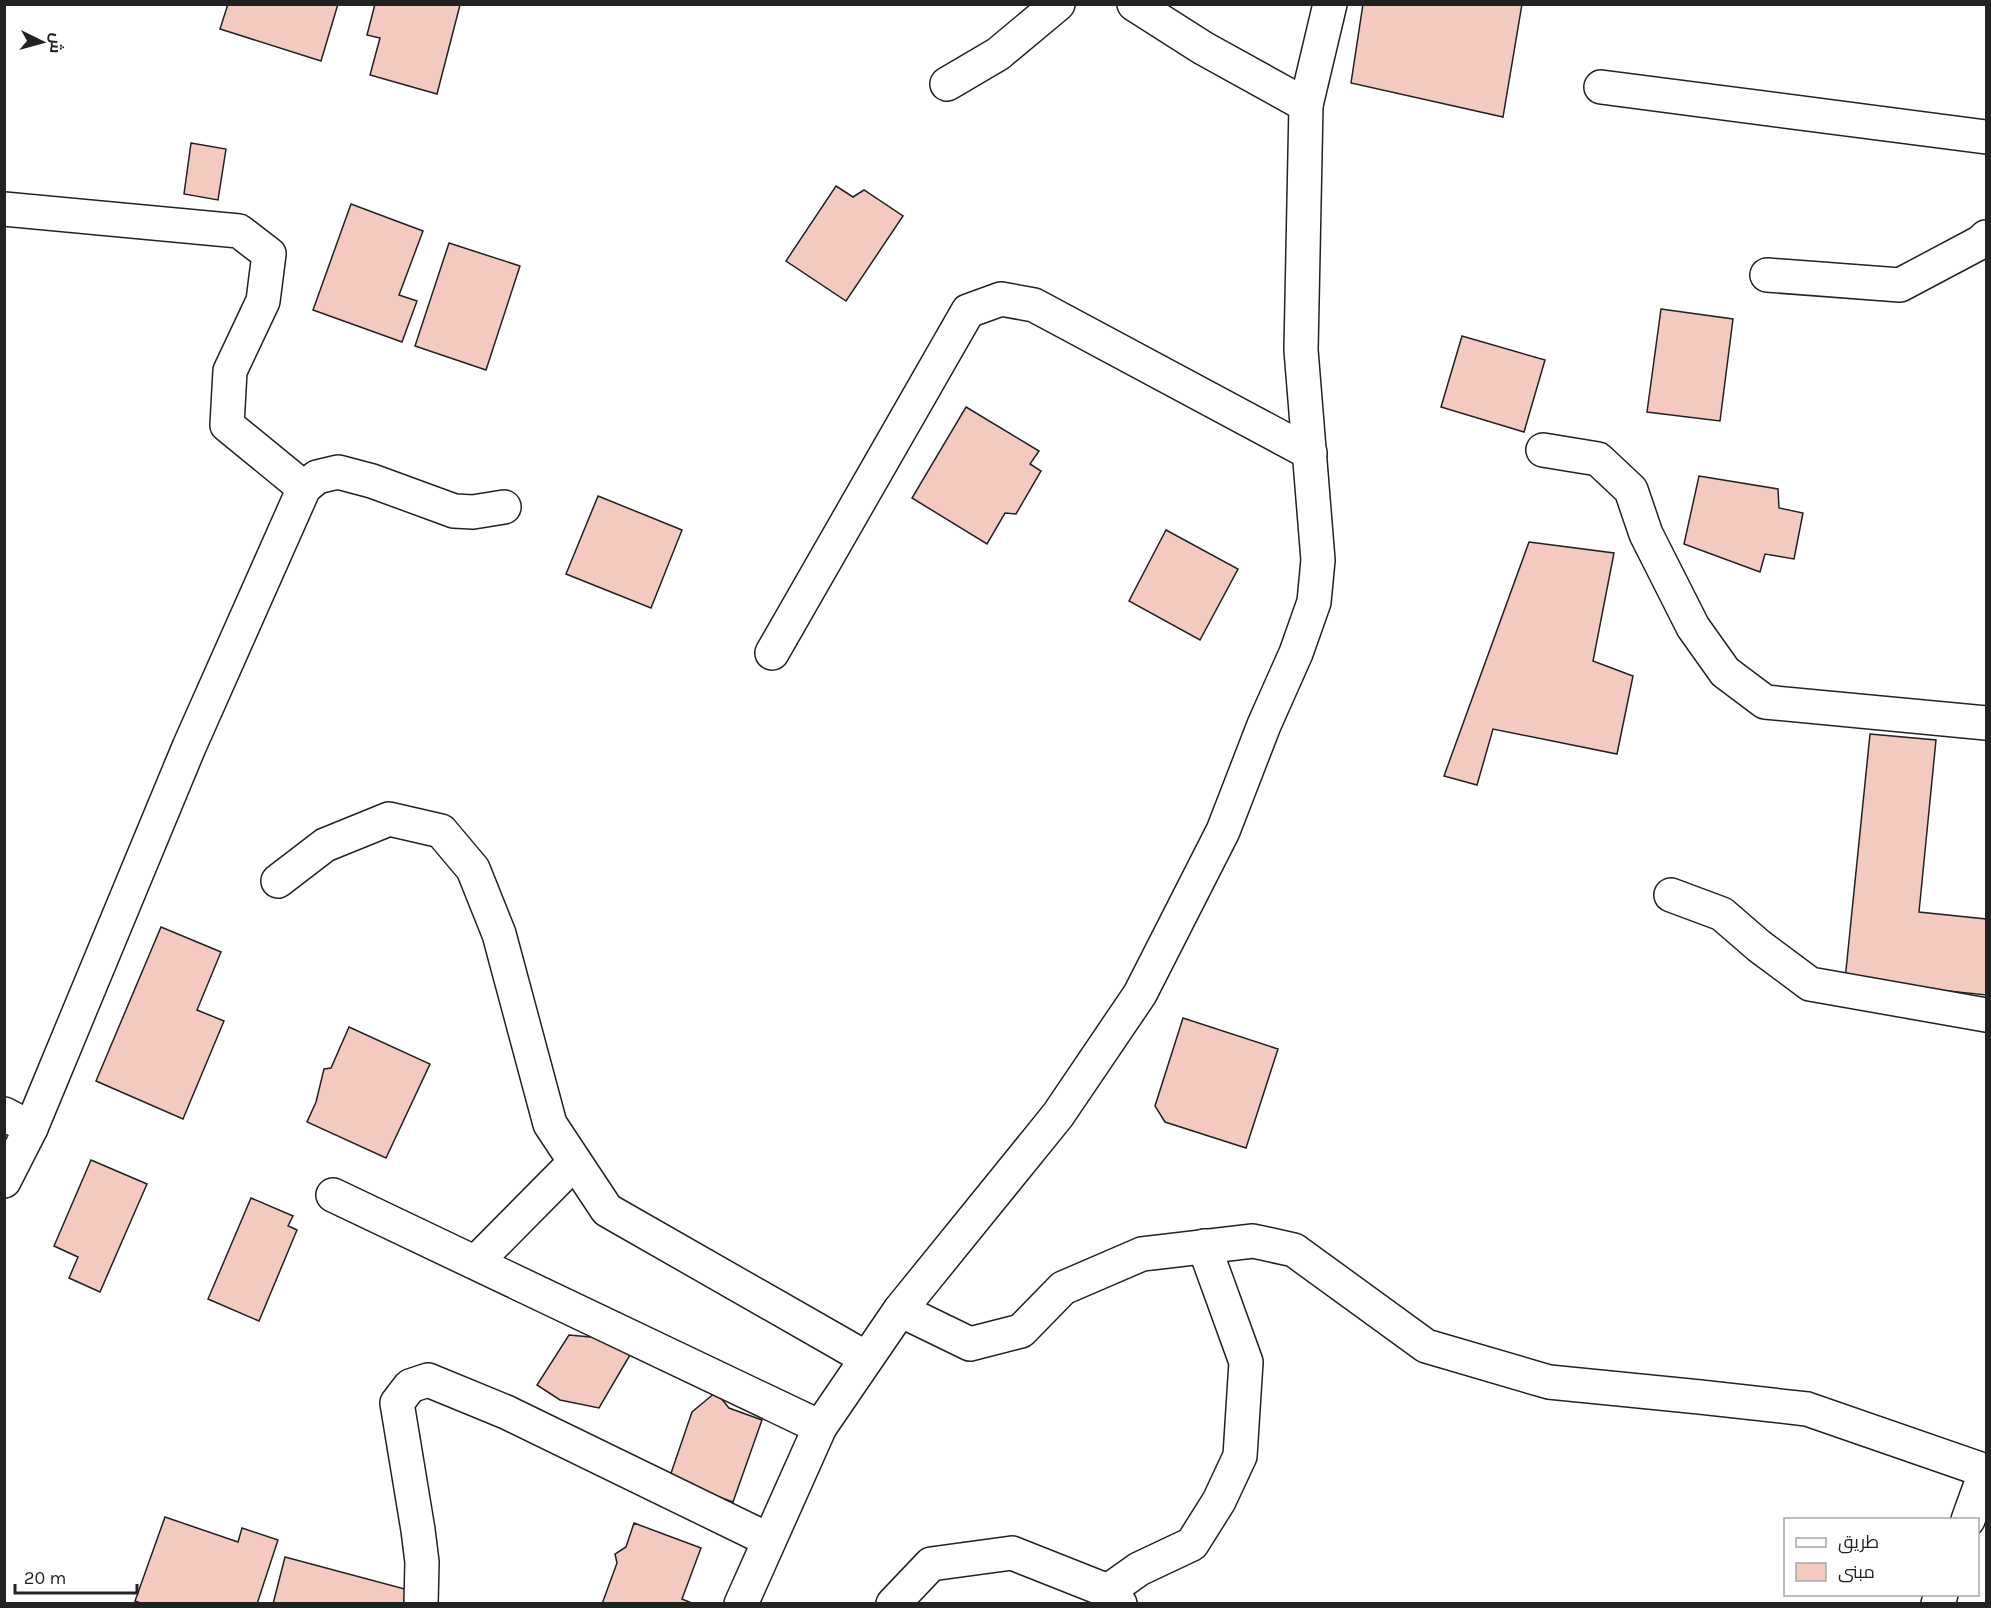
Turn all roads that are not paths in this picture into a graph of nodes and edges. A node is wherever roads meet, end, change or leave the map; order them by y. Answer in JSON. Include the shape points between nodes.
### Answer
{"nodes":[{"id":1,"x":1058,"y":4,"type":"edge"},
{"id":2,"x":1134,"y":4,"type":"edge"},
{"id":3,"x":1330,"y":4,"type":"edge"},
{"id":4,"x":947,"y":84,"type":"dead end"},
{"id":5,"x":1602,"y":87,"type":"dead end"},
{"id":6,"x":1306,"y":105,"type":"junction"},
{"id":7,"x":1986,"y":137,"type":"edge"},
{"id":8,"x":4,"y":209,"type":"edge"},
{"id":9,"x":1986,"y":237,"type":"edge"},
{"id":10,"x":1767,"y":275,"type":"dead end"},
{"id":11,"x":1543,"y":450,"type":"dead end"},
{"id":12,"x":1311,"y":453,"type":"junction"},
{"id":13,"x":304,"y":488,"type":"junction"},
{"id":14,"x":504,"y":507,"type":"dead end"},
{"id":15,"x":772,"y":653,"type":"dead end"},
{"id":16,"x":1986,"y":723,"type":"edge"},
{"id":17,"x":278,"y":881,"type":"dead end"},
{"id":18,"x":1671,"y":895,"type":"dead end"},
{"id":19,"x":1986,"y":1015,"type":"edge"},
{"id":20,"x":18,"y":1121,"type":"edge"},
{"id":21,"x":574,"y":1163,"type":"junction"},
{"id":22,"x":4,"y":1181,"type":"edge"},
{"id":23,"x":333,"y":1195,"type":"dead end"},
{"id":24,"x":1204,"y":1246,"type":"junction"},
{"id":25,"x":476,"y":1262,"type":"junction"},
{"id":26,"x":900,"y":1310,"type":"junction"},
{"id":27,"x":866,"y":1358,"type":"junction"},
{"id":28,"x":820,"y":1427,"type":"junction"},
{"id":29,"x":1986,"y":1470,"type":"edge"},
{"id":30,"x":1969,"y":1518,"type":"edge"},
{"id":31,"x":769,"y":1540,"type":"junction"},
{"id":32,"x":1114,"y":1597,"type":"edge"},
{"id":33,"x":421,"y":1604,"type":"edge"},
{"id":34,"x":741,"y":1604,"type":"edge"},
{"id":35,"x":893,"y":1604,"type":"edge"}],
"edges":[{"from":1,"to":4,"type":"main road","via":[[998,54]]},
{"from":2,"to":6,"type":"main road","via":[[1203,48]]},
{"from":3,"to":6,"type":"main road"},
{"from":5,"to":7,"type":"main road"},
{"from":6,"to":12,"type":"main road","via":[[1301,350]]},
{"from":8,"to":13,"type":"main road","via":[[239,231],[269,254],[263,301],[230,371],[227,425]]},
{"from":9,"to":10,"type":"main road","via":[[1900,285]]},
{"from":11,"to":16,"type":"main road","via":[[1598,459],[1631,490],[1646,534],[1693,627],[1725,672],[1765,702]]},
{"from":12,"to":15,"type":"main road","via":[[1034,305],[1001,299],[968,311]]},
{"from":12,"to":26,"type":"main road","via":[[1318,560],[1314,603],[1223,831],[1140,994],[1058,1115]]},
{"from":13,"to":14,"type":"main road","via":[[317,477],[338,472],[454,511]]},
{"from":13,"to":20,"type":"main road"},
{"from":17,"to":21,"type":"main road","via":[[325,845],[389,819],[441,831],[473,869],[499,934],[550,1124]]},
{"from":18,"to":19,"type":"main road","via":[[1722,914],[1810,984]]},
{"from":20,"to":22,"type":"main road"},
{"from":21,"to":25,"type":"main road"},
{"from":21,"to":27,"type":"main road","via":[[607,1210]]},
{"from":23,"to":25,"type":"main road"},
{"from":24,"to":26,"type":"main road","via":[[1142,1254],[1063,1288],[1021,1330],[970,1344]]},
{"from":24,"to":29,"type":"main road","via":[[1253,1241],[1294,1250],[1426,1346],[1549,1382],[1807,1410]]},
{"from":24,"to":32,"type":"main road","via":[[1246,1362],[1240,1456],[1219,1501],[1192,1544],[1139,1569]]},
{"from":25,"to":28,"type":"main road"},
{"from":26,"to":27,"type":"main road"},
{"from":27,"to":28,"type":"main road"},
{"from":28,"to":31,"type":"main road"},
{"from":29,"to":30,"type":"main road"},
{"from":31,"to":33,"type":"main road","via":[[506,1412],[428,1380],[410,1386],[397,1403],[422,1562]]},
{"from":31,"to":34,"type":"main road"},
{"from":32,"to":35,"type":"main road","via":[[1012,1553],[931,1564]]}]}
